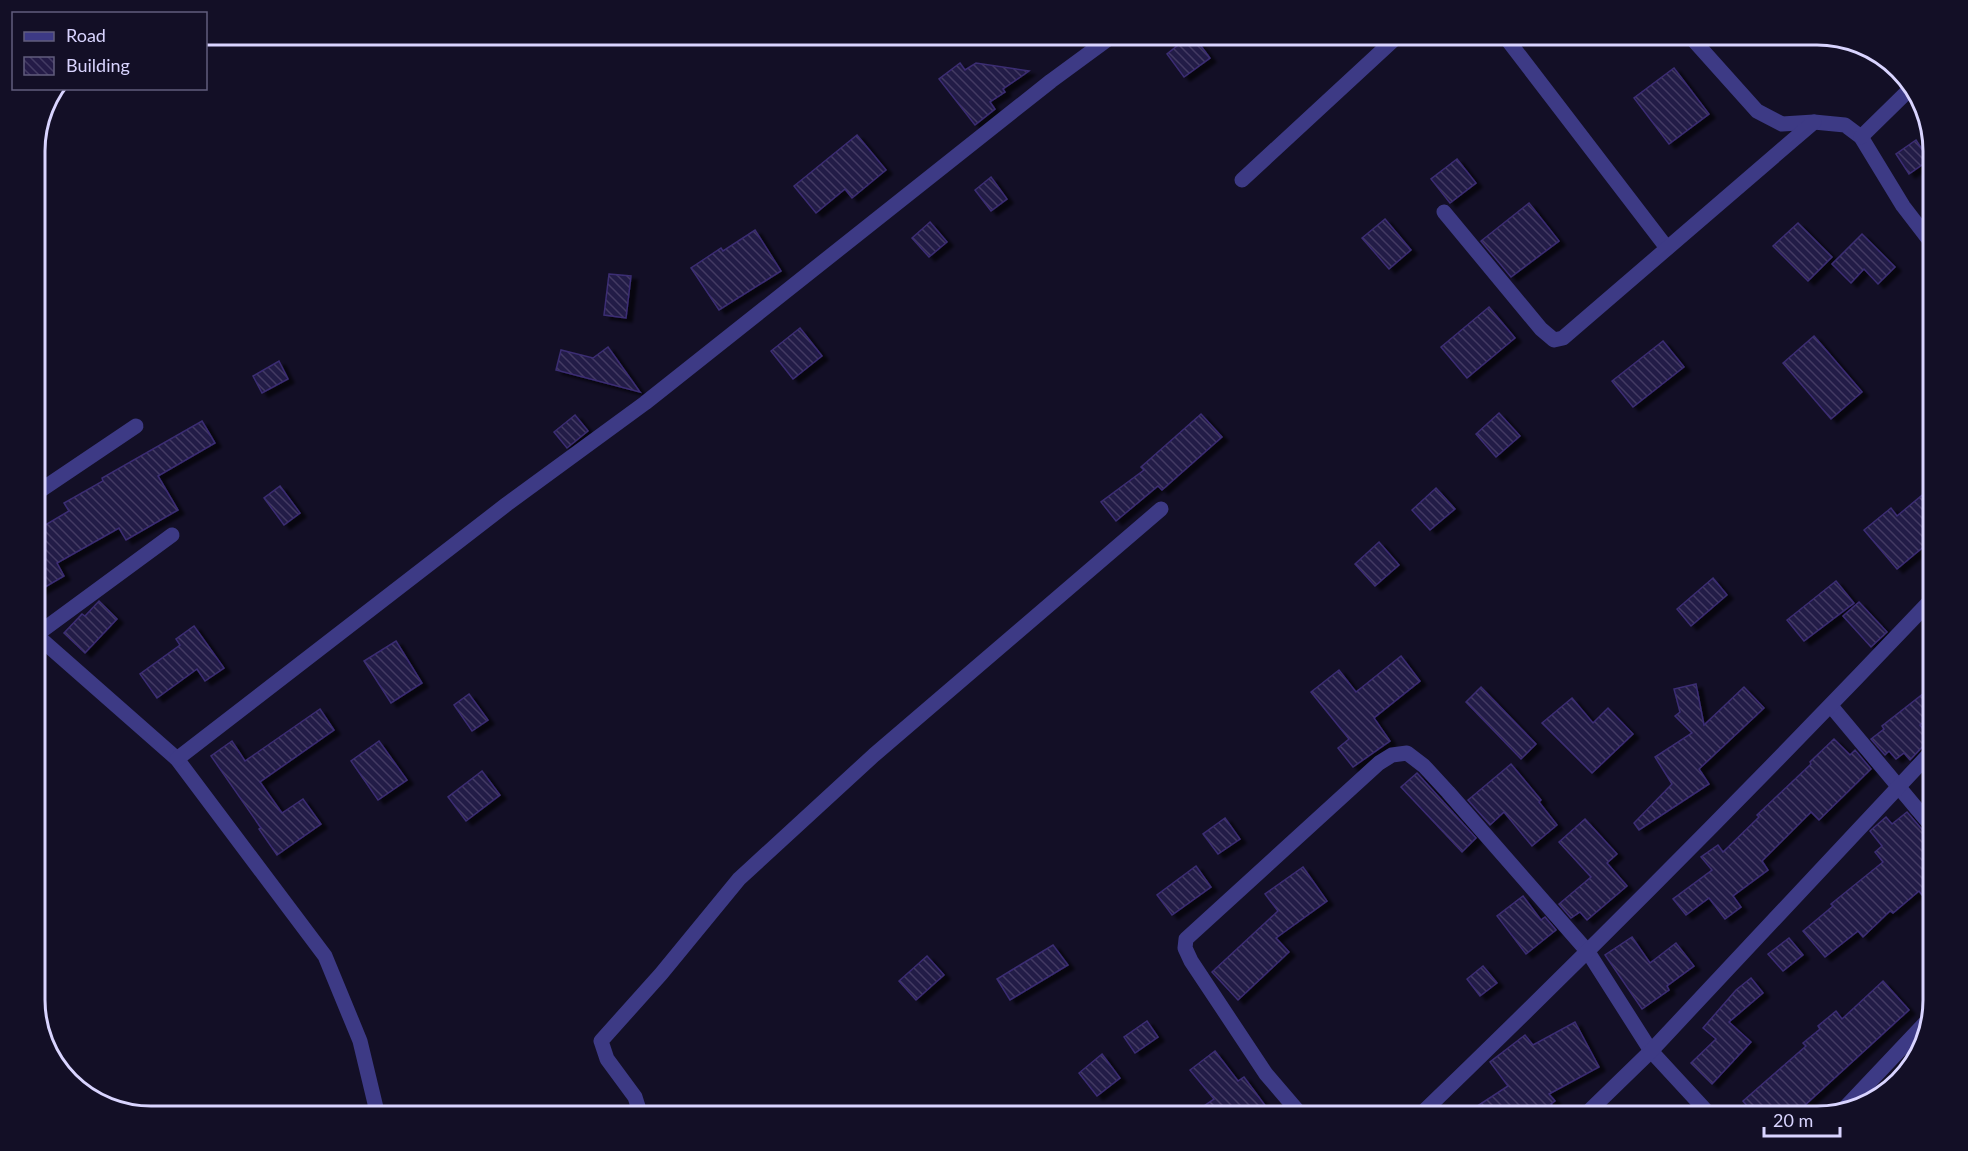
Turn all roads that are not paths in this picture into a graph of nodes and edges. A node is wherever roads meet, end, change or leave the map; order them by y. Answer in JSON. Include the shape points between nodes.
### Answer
{"nodes":[{"id":1,"x":1100,"y":45,"type":"edge"},
{"id":2,"x":1388,"y":45,"type":"edge"},
{"id":3,"x":1511,"y":45,"type":"edge"},
{"id":4,"x":1698,"y":45,"type":"edge"},
{"id":5,"x":1906,"y":93,"type":"edge"},
{"id":6,"x":1814,"y":122,"type":"junction"},
{"id":7,"x":1862,"y":137,"type":"junction"},
{"id":8,"x":1242,"y":180,"type":"dead end"},
{"id":9,"x":1444,"y":212,"type":"dead end"},
{"id":10,"x":1923,"y":232,"type":"edge"},
{"id":11,"x":1667,"y":248,"type":"junction"},
{"id":12,"x":136,"y":426,"type":"dead end"},
{"id":13,"x":45,"y":487,"type":"edge"},
{"id":14,"x":1161,"y":509,"type":"dead end"},
{"id":15,"x":172,"y":536,"type":"dead end"},
{"id":16,"x":1923,"y":609,"type":"edge"},
{"id":17,"x":45,"y":628,"type":"edge"},
{"id":18,"x":45,"y":643,"type":"edge"},
{"id":19,"x":1831,"y":706,"type":"junction"},
{"id":20,"x":177,"y":759,"type":"junction"},
{"id":21,"x":1923,"y":762,"type":"edge"},
{"id":22,"x":1899,"y":787,"type":"junction"},
{"id":23,"x":1923,"y":815,"type":"edge"},
{"id":24,"x":1588,"y":952,"type":"junction"},
{"id":25,"x":1918,"y":1031,"type":"edge"},
{"id":26,"x":1651,"y":1051,"type":"junction"},
{"id":27,"x":1853,"y":1099,"type":"edge"},
{"id":28,"x":376,"y":1106,"type":"edge"},
{"id":29,"x":638,"y":1106,"type":"edge"},
{"id":30,"x":1293,"y":1106,"type":"edge"},
{"id":31,"x":1429,"y":1106,"type":"edge"},
{"id":32,"x":1594,"y":1106,"type":"edge"},
{"id":33,"x":1702,"y":1106,"type":"edge"}],
"edges":[{"from":1,"to":20,"type":"street","via":[[645,403],[507,504]]},
{"from":2,"to":8,"type":"street"},
{"from":3,"to":11,"type":"street"},
{"from":4,"to":6,"type":"street","via":[[1757,111],[1782,124]]},
{"from":5,"to":7,"type":"street"},
{"from":6,"to":7,"type":"street","via":[[1845,125]]},
{"from":6,"to":11,"type":"street"},
{"from":7,"to":10,"type":"street"},
{"from":9,"to":11,"type":"street","via":[[1554,340],[1563,338]]},
{"from":12,"to":13,"type":"street"},
{"from":14,"to":29,"type":"street","via":[[883,748],[739,879],[601,1041],[607,1059]]},
{"from":15,"to":17,"type":"street"},
{"from":16,"to":19,"type":"street"},
{"from":18,"to":20,"type":"street"},
{"from":19,"to":22,"type":"street"},
{"from":19,"to":24,"type":"street"},
{"from":20,"to":28,"type":"street","via":[[325,956],[360,1041]]},
{"from":21,"to":22,"type":"street"},
{"from":22,"to":23,"type":"street"},
{"from":22,"to":26,"type":"street"},
{"from":24,"to":26,"type":"street"},
{"from":24,"to":30,"type":"street","via":[[1424,766],[1407,753],[1392,755],[1186,939],[1191,961],[1266,1074]]},
{"from":24,"to":31,"type":"street"},
{"from":25,"to":27,"type":"street"},
{"from":26,"to":32,"type":"street"},
{"from":26,"to":33,"type":"street"}]}
